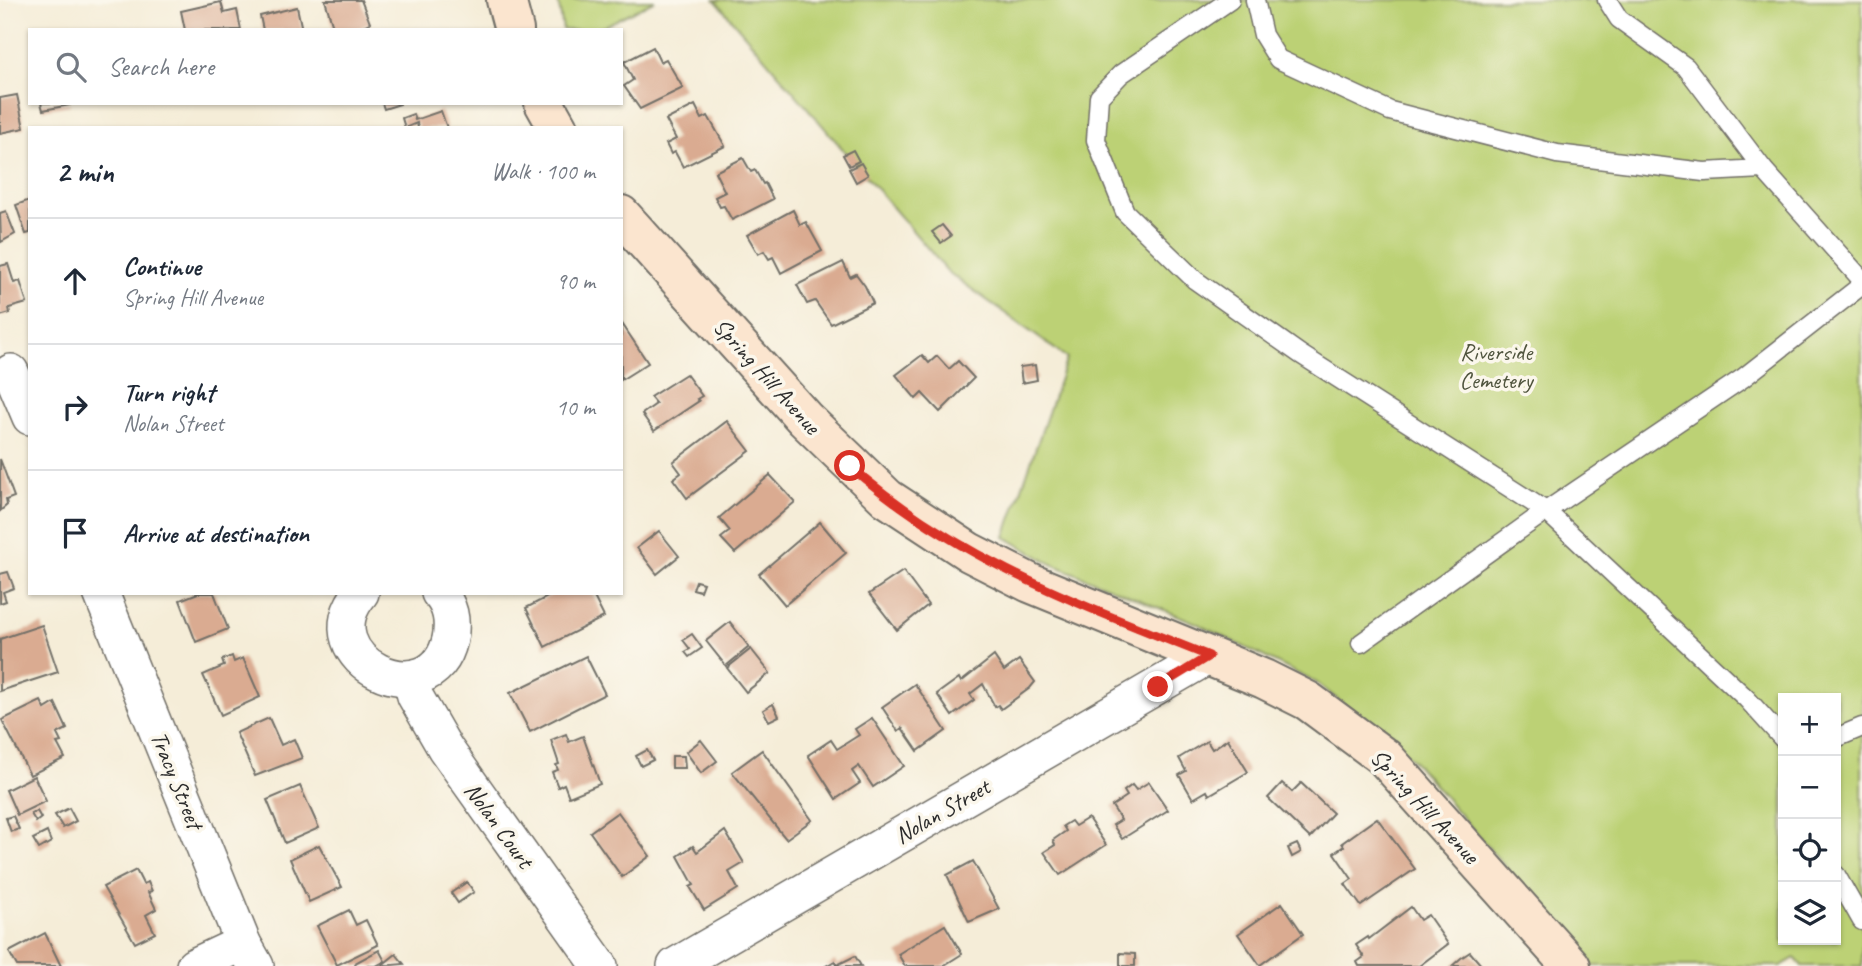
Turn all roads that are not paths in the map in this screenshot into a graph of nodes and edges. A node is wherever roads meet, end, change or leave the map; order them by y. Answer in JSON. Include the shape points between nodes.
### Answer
{"nodes":[{"id":1,"x":506,"y":0,"type":"edge"},
{"id":2,"x":1230,"y":0,"type":"edge"},
{"id":3,"x":1255,"y":0,"type":"edge"},
{"id":4,"x":1607,"y":0,"type":"edge"},
{"id":5,"x":513,"y":28,"type":"edge"},
{"id":6,"x":545,"y":105,"type":"edge"},
{"id":7,"x":557,"y":126,"type":"edge"},
{"id":8,"x":1763,"y":169,"type":"junction"},
{"id":9,"x":623,"y":217,"type":"edge"},
{"id":10,"x":1862,"y":282,"type":"edge"},
{"id":11,"x":14,"y":371,"type":"edge"},
{"id":12,"x":28,"y":410,"type":"edge"},
{"id":13,"x":1546,"y":512,"type":"junction"},
{"id":14,"x":103,"y":595,"type":"edge"},
{"id":15,"x":360,"y":595,"type":"edge"},
{"id":16,"x":440,"y":595,"type":"edge"},
{"id":17,"x":1361,"y":643,"type":"dead end"},
{"id":18,"x":1209,"y":656,"type":"junction"},
{"id":19,"x":410,"y":678,"type":"junction"},
{"id":20,"x":1862,"y":727,"type":"edge"},
{"id":21,"x":1778,"y":733,"type":"edge"},
{"id":22,"x":1841,"y":736,"type":"edge"},
{"id":23,"x":1840,"y":882,"type":"edge"},
{"id":24,"x":1862,"y":921,"type":"edge"},
{"id":25,"x":250,"y":954,"type":"edge"},
{"id":26,"x":194,"y":966,"type":"edge"},
{"id":27,"x":600,"y":966,"type":"edge"},
{"id":28,"x":675,"y":966,"type":"edge"},
{"id":29,"x":1571,"y":966,"type":"edge"}],
"edges":[{"from":1,"to":5,"type":"street"},
{"from":2,"to":13,"type":"lane","via":[[1121,74],[1099,96],[1096,140],[1125,212],[1195,280],[1300,354]]},
{"from":3,"to":8,"type":"lane","via":[[1263,35],[1278,59],[1390,111],[1557,154],[1704,172]]},
{"from":4,"to":8,"type":"lane","via":[[1619,19],[1686,67]]},
{"from":6,"to":7,"type":"street"},
{"from":8,"to":10,"type":"lane"},
{"from":9,"to":18,"type":"street","name":"Spring Hill Avenue","via":[[805,419],[887,498],[969,552],[1030,583]]},
{"from":10,"to":13,"type":"lane","via":[[1743,378]]},
{"from":11,"to":12,"type":"street"},
{"from":13,"to":17,"type":"lane"},
{"from":13,"to":21,"type":"lane","via":[[1747,699]]},
{"from":14,"to":25,"type":"street","name":"Tracy Street"},
{"from":15,"to":19,"type":"street","via":[[350,612],[351,646],[375,672]]},
{"from":16,"to":19,"type":"street","via":[[450,613],[448,645],[439,661]]},
{"from":18,"to":28,"type":"street","name":"Nolan Street"},
{"from":18,"to":29,"type":"street","name":"Spring Hill Avenue","via":[[1308,701],[1385,758]]},
{"from":19,"to":27,"type":"street","name":"Nolan Court","via":[[444,748]]},
{"from":20,"to":22,"type":"lane"},
{"from":23,"to":24,"type":"lane"},
{"from":25,"to":26,"type":"street"}]}
